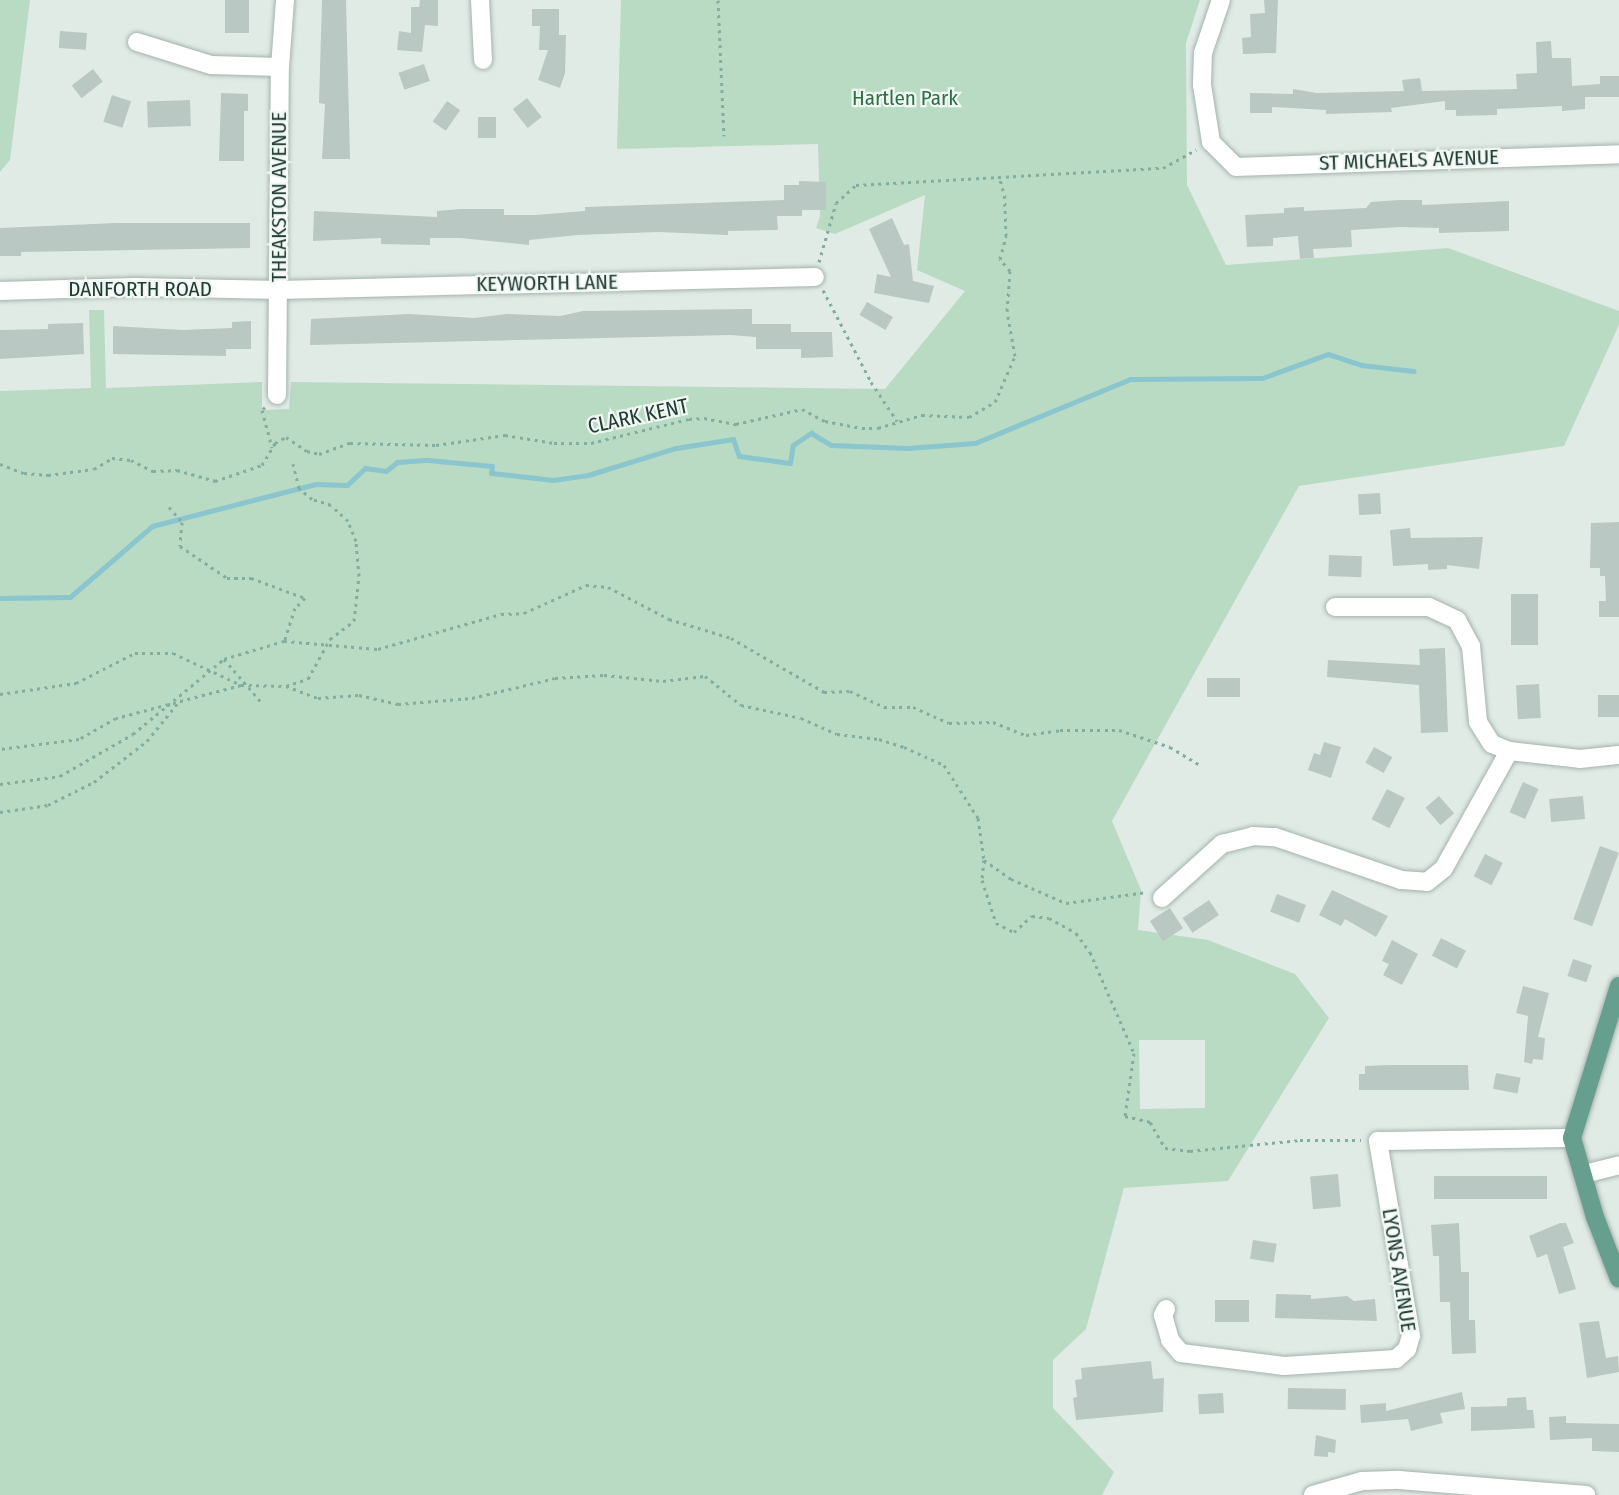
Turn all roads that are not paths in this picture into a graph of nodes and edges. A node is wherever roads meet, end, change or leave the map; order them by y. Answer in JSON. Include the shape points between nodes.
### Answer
{"nodes":[{"id":1,"x":285,"y":0,"type":"edge"},
{"id":2,"x":480,"y":0,"type":"edge"},
{"id":3,"x":1221,"y":0,"type":"edge"},
{"id":4,"x":137,"y":42,"type":"dead end"},
{"id":5,"x":483,"y":60,"type":"dead end"},
{"id":6,"x":280,"y":67,"type":"junction"},
{"id":7,"x":1619,"y":154,"type":"edge"},
{"id":8,"x":815,"y":277,"type":"road end"},
{"id":9,"x":279,"y":290,"type":"junction"},
{"id":10,"x":0,"y":291,"type":"edge"},
{"id":11,"x":277,"y":395,"type":"road end"},
{"id":12,"x":1335,"y":607,"type":"dead end"},
{"id":13,"x":1509,"y":751,"type":"junction"},
{"id":14,"x":1619,"y":755,"type":"edge"},
{"id":15,"x":1162,"y":898,"type":"road end"},
{"id":16,"x":1619,"y":986,"type":"edge"},
{"id":17,"x":1572,"y":1138,"type":"junction"},
{"id":18,"x":1619,"y":1165,"type":"edge"},
{"id":19,"x":1584,"y":1174,"type":"junction"},
{"id":20,"x":1619,"y":1279,"type":"edge"},
{"id":21,"x":1166,"y":1309,"type":"dead end"},
{"id":22,"x":1313,"y":1495,"type":"edge"},
{"id":23,"x":1586,"y":1495,"type":"edge"}],
"edges":[{"from":1,"to":6,"type":"street","name":"THEAKSTON AVENUE"},
{"from":2,"to":5,"type":"street"},
{"from":3,"to":7,"type":"street","name":"ST MICHAELS AVENUE","via":[[1203,53],[1202,85],[1211,142],[1236,167]]},
{"from":4,"to":6,"type":"street","via":[[171,56],[211,65]]},
{"from":6,"to":9,"type":"street","name":"THEAKSTON AVENUE"},
{"from":8,"to":9,"type":"street","name":"KEYWORTH LANE"},
{"from":9,"to":10,"type":"street","name":"DANFORTH ROAD","via":[[135,287]]},
{"from":9,"to":11,"type":"street","name":"THEAKSTON AVENUE"},
{"from":12,"to":13,"type":"street","via":[[1429,607],[1457,620],[1472,646],[1481,730],[1492,744]]},
{"from":13,"to":14,"type":"street","via":[[1580,759]]},
{"from":13,"to":15,"type":"street","via":[[1444,868],[1427,882],[1401,880],[1275,837],[1253,836],[1222,844]]},
{"from":16,"to":17,"type":"main road"},
{"from":17,"to":19,"type":"main road"},
{"from":17,"to":21,"type":"street","name":"LYONS AVENUE","via":[[1378,1141],[1411,1329],[1410,1343],[1401,1355],[1383,1362],[1284,1366],[1181,1353],[1170,1340],[1163,1315]]},
{"from":18,"to":19,"type":"street"},
{"from":19,"to":20,"type":"main road","via":[[1595,1218]]},
{"from":22,"to":23,"type":"street","via":[[1362,1481],[1399,1480]]}]}
